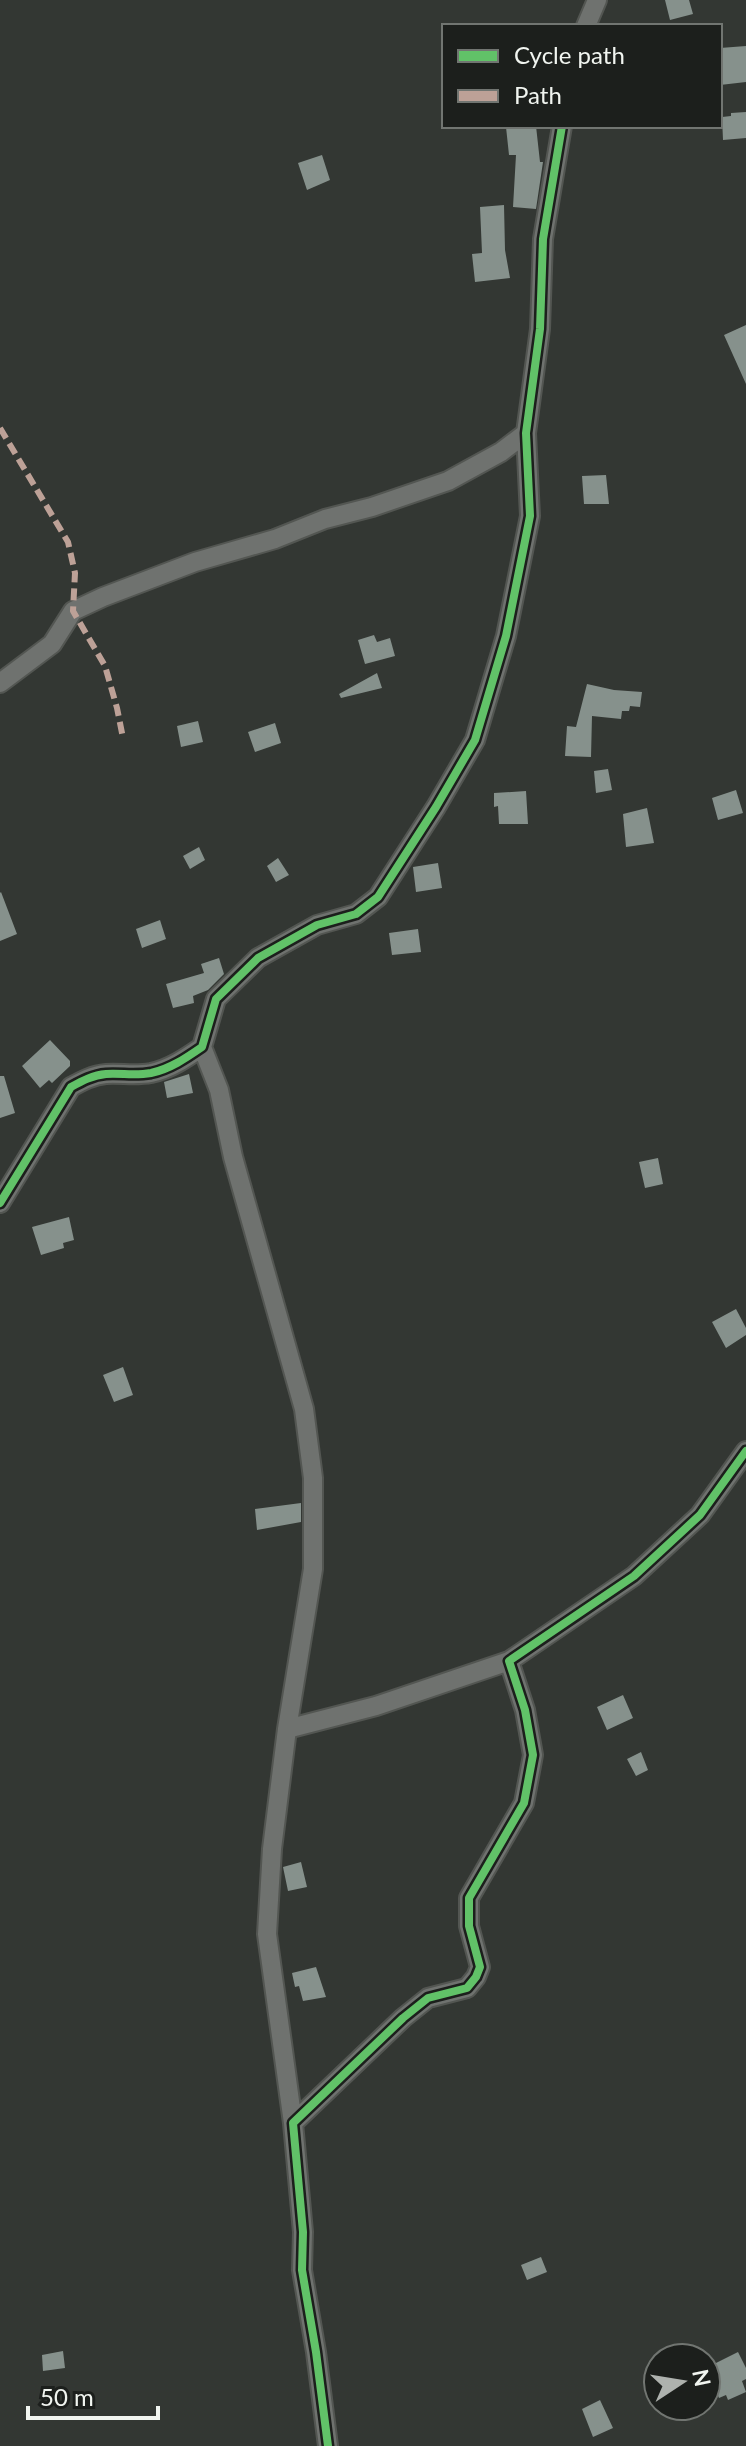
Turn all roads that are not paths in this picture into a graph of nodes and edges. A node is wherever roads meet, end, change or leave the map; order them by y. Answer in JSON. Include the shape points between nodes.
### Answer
{"nodes":[{"id":1,"x":597,"y":0,"type":"edge"},
{"id":2,"x":587,"y":24,"type":"edge"},
{"id":3,"x":562,"y":128,"type":"edge"},
{"id":4,"x":526,"y":433,"type":"junction"},
{"id":5,"x":0,"y":683,"type":"edge"},
{"id":6,"x":202,"y":1047,"type":"junction"},
{"id":7,"x":0,"y":1203,"type":"edge"},
{"id":8,"x":746,"y":1451,"type":"edge"},
{"id":9,"x":509,"y":1661,"type":"junction"},
{"id":10,"x":287,"y":1729,"type":"junction"},
{"id":11,"x":293,"y":2123,"type":"junction"},
{"id":12,"x":328,"y":2446,"type":"edge"}],
"edges":[{"from":1,"to":2,"type":"street"},
{"from":3,"to":4,"type":"street","via":[[543,239],[540,329]]},
{"from":4,"to":5,"type":"street","via":[[448,481],[195,562],[73,611],[52,644]]},
{"from":4,"to":6,"type":"street","via":[[530,516],[506,636],[475,740],[378,897],[356,914],[317,925],[258,958],[216,999]]},
{"from":6,"to":7,"type":"street","via":[[154,1073],[108,1074],[71,1087]]},
{"from":6,"to":10,"type":"street","via":[[219,1090],[304,1409],[313,1478],[313,1569]]},
{"from":8,"to":9,"type":"street","via":[[700,1515],[634,1576]]},
{"from":9,"to":10,"type":"street","via":[[376,1706]]},
{"from":9,"to":11,"type":"street","via":[[533,1755],[524,1803],[469,1898],[469,1926],[480,1967],[476,1977],[467,1988],[419,2004]]},
{"from":10,"to":11,"type":"street","via":[[267,1934]]},
{"from":11,"to":12,"type":"street","via":[[302,2270]]}]}
